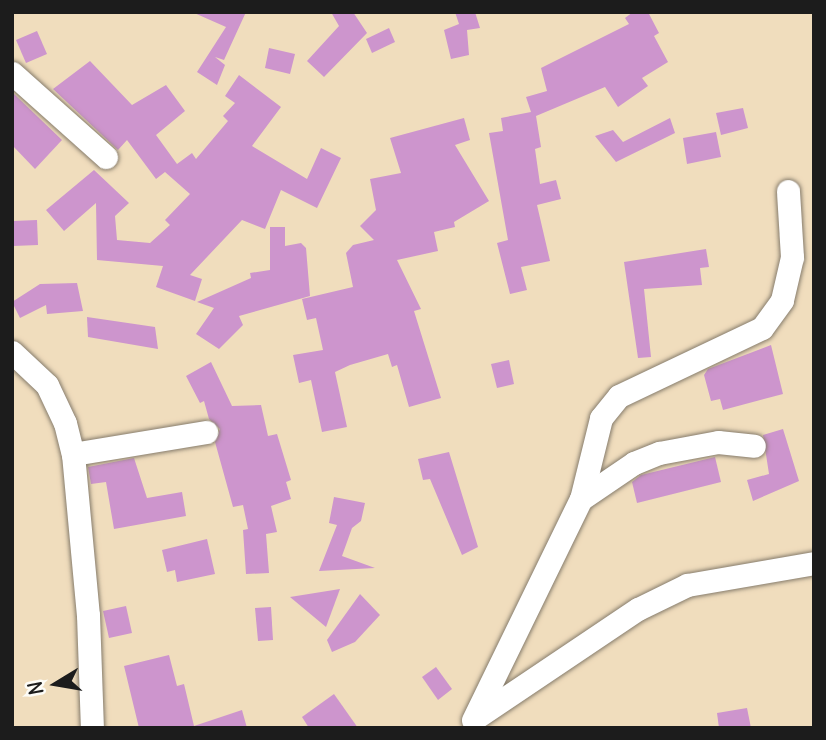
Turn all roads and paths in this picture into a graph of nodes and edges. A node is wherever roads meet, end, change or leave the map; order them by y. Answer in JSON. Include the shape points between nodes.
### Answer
{"nodes":[{"id":1,"x":12,"y":73,"type":"edge"},
{"id":2,"x":106,"y":157,"type":"dead end"},
{"id":3,"x":788,"y":191,"type":"dead end"},
{"id":4,"x":12,"y":352,"type":"edge"},
{"id":5,"x":206,"y":432,"type":"dead end"},
{"id":6,"x":754,"y":446,"type":"dead end"},
{"id":7,"x":73,"y":454,"type":"junction"},
{"id":8,"x":581,"y":499,"type":"junction"},
{"id":9,"x":814,"y":563,"type":"edge"},
{"id":10,"x":471,"y":724,"type":"edge"},
{"id":11,"x":92,"y":728,"type":"edge"}],
"edges":[{"from":1,"to":2,"type":"street"},
{"from":3,"to":8,"type":"street","via":[[792,257],[782,300],[762,328],[620,396],[593,436]]},
{"from":4,"to":7,"type":"street","via":[[47,385]]},
{"from":5,"to":7,"type":"street"},
{"from":6,"to":8,"type":"street","via":[[718,442],[659,453],[625,468]]},
{"from":7,"to":11,"type":"street","via":[[88,615]]},
{"from":8,"to":10,"type":"street"},
{"from":9,"to":10,"type":"street","via":[[687,585],[638,609]]}]}
